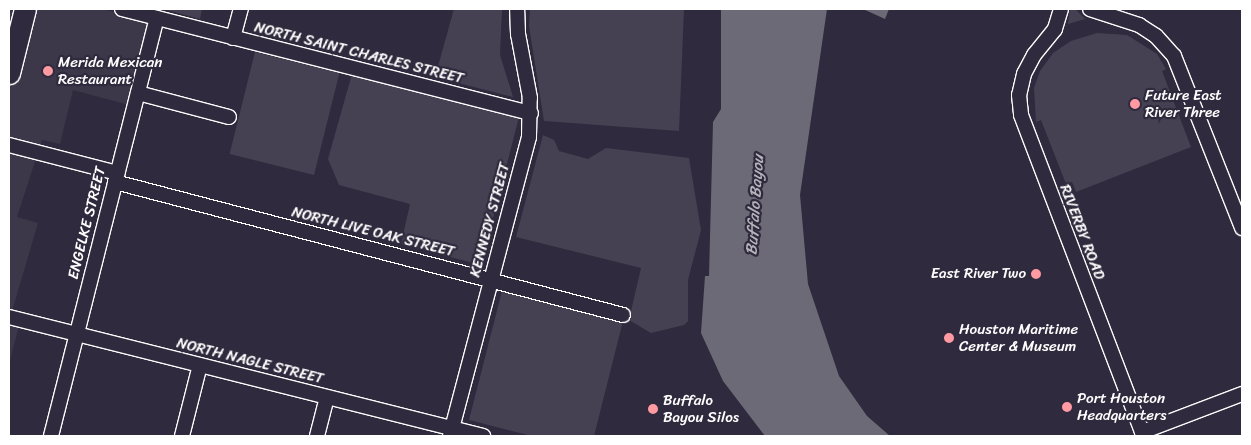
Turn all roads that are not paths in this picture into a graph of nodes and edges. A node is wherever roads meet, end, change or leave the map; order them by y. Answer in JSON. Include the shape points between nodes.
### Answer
{"nodes":[{"id":1,"x":25,"y":9,"type":"edge"},
{"id":2,"x":122,"y":9,"type":"edge"},
{"id":3,"x":241,"y":9,"type":"edge"},
{"id":4,"x":517,"y":9,"type":"edge"},
{"id":5,"x":1061,"y":9,"type":"edge"},
{"id":6,"x":1090,"y":9,"type":"edge"},
{"id":7,"x":157,"y":18,"type":"junction"},
{"id":8,"x":233,"y":38,"type":"junction"},
{"id":9,"x":9,"y":73,"type":"edge"},
{"id":10,"x":138,"y":93,"type":"junction"},
{"id":11,"x":531,"y":113,"type":"junction"},
{"id":12,"x":229,"y":117,"type":"dead end"},
{"id":13,"x":9,"y":145,"type":"edge"},
{"id":14,"x":116,"y":178,"type":"junction"},
{"id":15,"x":1242,"y":228,"type":"edge"},
{"id":16,"x":492,"y":279,"type":"junction"},
{"id":17,"x":623,"y":315,"type":"dead end"},
{"id":18,"x":9,"y":317,"type":"edge"},
{"id":19,"x":76,"y":333,"type":"junction"},
{"id":20,"x":200,"y":365,"type":"junction"},
{"id":21,"x":1242,"y":394,"type":"edge"},
{"id":22,"x":327,"y":397,"type":"junction"},
{"id":23,"x":451,"y":432,"type":"edge"},
{"id":24,"x":51,"y":436,"type":"edge"},
{"id":25,"x":182,"y":436,"type":"edge"},
{"id":26,"x":317,"y":436,"type":"edge"},
{"id":27,"x":483,"y":436,"type":"edge"}],
"edges":[{"from":1,"to":9,"type":"main road"},
{"from":2,"to":7,"type":"street","name":"NORTH SAINT CHARLES STREET"},
{"from":3,"to":8,"type":"street"},
{"from":4,"to":11,"type":"street","name":"KENNEDY STREET"},
{"from":5,"to":21,"type":"street","name":"RIVERBY ROAD","via":[[1058,24],[1028,64],[1021,84],[1022,122],[1142,432]]},
{"from":6,"to":15,"type":"street","via":[[1156,36],[1174,56]]},
{"from":7,"to":8,"type":"street","name":"NORTH SAINT CHARLES STREET"},
{"from":7,"to":10,"type":"street","name":"ENGELKE STREET"},
{"from":8,"to":11,"type":"street","name":"NORTH SAINT CHARLES STREET"},
{"from":10,"to":12,"type":"street"},
{"from":10,"to":14,"type":"street","name":"ENGELKE STREET"},
{"from":11,"to":16,"type":"street","name":"KENNEDY STREET","via":[[529,137]]},
{"from":13,"to":14,"type":"street","name":"NORTH LIVE OAK STREET"},
{"from":14,"to":16,"type":"street","name":"NORTH LIVE OAK STREET"},
{"from":14,"to":19,"type":"street","name":"ENGELKE STREET"},
{"from":16,"to":17,"type":"street","name":"NORTH LIVE OAK STREET"},
{"from":16,"to":23,"type":"street","name":"KENNEDY STREET"},
{"from":18,"to":19,"type":"street","name":"NORTH NAGLE STREET"},
{"from":19,"to":20,"type":"street","name":"NORTH NAGLE STREET"},
{"from":19,"to":24,"type":"street","name":"ENGELKE STREET"},
{"from":20,"to":22,"type":"street","name":"NORTH NAGLE STREET"},
{"from":20,"to":25,"type":"street"},
{"from":22,"to":23,"type":"street","name":"NORTH NAGLE STREET"},
{"from":22,"to":26,"type":"street"},
{"from":23,"to":27,"type":"street","name":"NORTH NAGLE STREET"}]}
